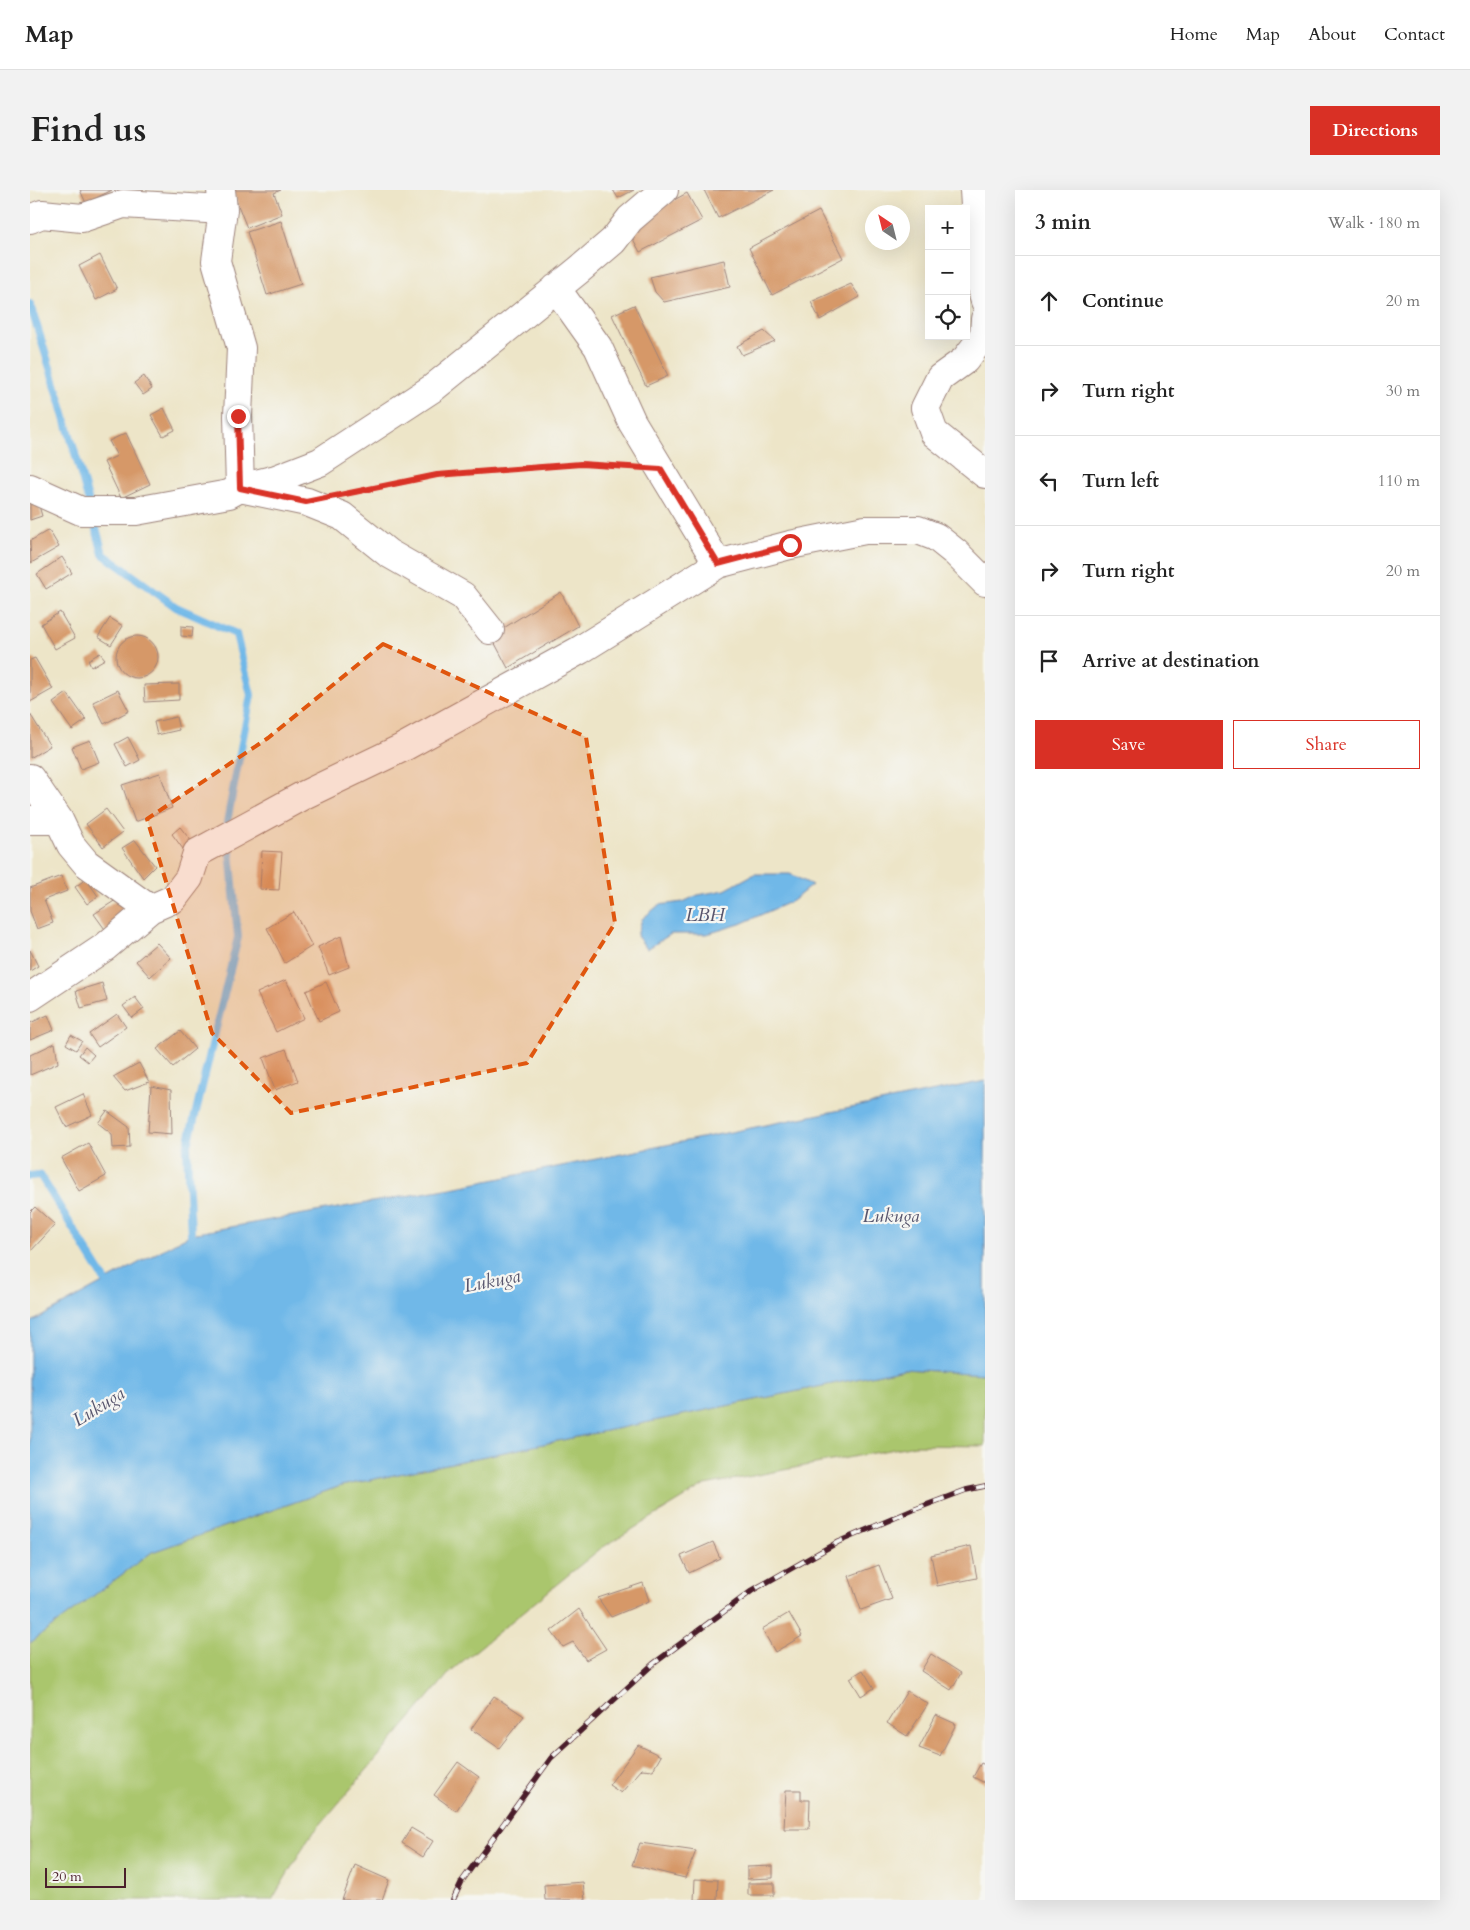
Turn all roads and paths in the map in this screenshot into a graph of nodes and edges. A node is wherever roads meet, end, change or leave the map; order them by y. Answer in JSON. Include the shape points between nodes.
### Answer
{"nodes":[{"id":1,"x":664,"y":190,"type":"edge"},
{"id":2,"x":974,"y":190,"type":"edge"},
{"id":3,"x":222,"y":200,"type":"edge"},
{"id":4,"x":30,"y":220,"type":"edge"},
{"id":5,"x":556,"y":288,"type":"junction"},
{"id":6,"x":985,"y":301,"type":"edge"},
{"id":7,"x":985,"y":319,"type":"edge"},
{"id":8,"x":661,"y":469,"type":"junction"},
{"id":9,"x":985,"y":474,"type":"edge"},
{"id":10,"x":30,"y":488,"type":"edge"},
{"id":11,"x":240,"y":488,"type":"junction"},
{"id":12,"x":353,"y":492,"type":"dead end"},
{"id":13,"x":718,"y":564,"type":"junction"},
{"id":14,"x":985,"y":582,"type":"edge"},
{"id":15,"x":490,"y":630,"type":"dead end"},
{"id":16,"x":30,"y":778,"type":"edge"},
{"id":17,"x":30,"y":820,"type":"edge"},
{"id":18,"x":59,"y":820,"type":"junction"},
{"id":19,"x":150,"y":908,"type":"junction"},
{"id":20,"x":30,"y":997,"type":"edge"}],
"edges":[{"from":1,"to":5,"type":"street","via":[[630,218],[613,241]]},
{"from":2,"to":6,"type":"street","via":[[980,284]]},
{"from":3,"to":4,"type":"street","via":[[122,204],[82,218],[42,214]]},
{"from":3,"to":11,"type":"street","via":[[216,261],[241,348],[238,416]]},
{"from":5,"to":8,"type":"street","via":[[598,347],[632,422]]},
{"from":5,"to":11,"type":"street","via":[[434,388],[366,434],[320,462],[276,479]]},
{"from":7,"to":9,"type":"street","via":[[984,335],[965,360],[940,378],[925,408],[934,433]]},
{"from":8,"to":12,"type":"path","via":[[581,464],[456,473]]},
{"from":8,"to":13,"type":"street"},
{"from":10,"to":11,"type":"street","via":[[80,511],[136,511],[228,494]]},
{"from":11,"to":15,"type":"street","via":[[306,502],[342,516],[388,553],[463,596]]},
{"from":13,"to":14,"type":"street","via":[[865,530],[918,530],[936,537]]},
{"from":13,"to":19,"type":"street","via":[[580,650],[402,748],[302,796],[197,853],[189,878],[173,899]]},
{"from":16,"to":18,"type":"street"},
{"from":17,"to":18,"type":"street"},
{"from":18,"to":19,"type":"street","via":[[71,845],[86,863]]},
{"from":19,"to":20,"type":"street","via":[[105,947]]}]}
